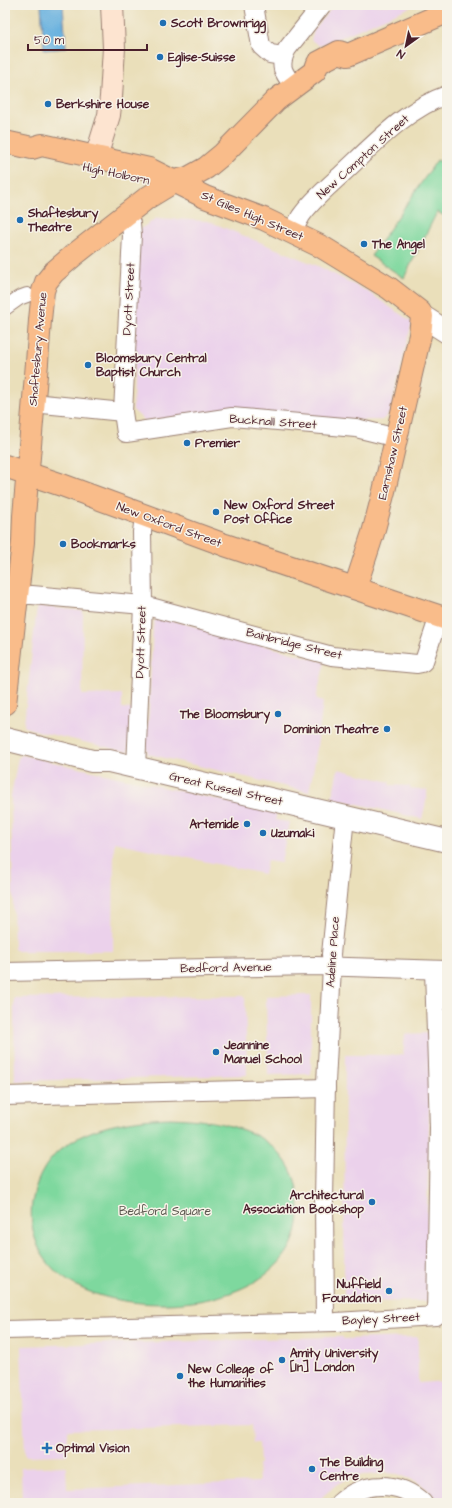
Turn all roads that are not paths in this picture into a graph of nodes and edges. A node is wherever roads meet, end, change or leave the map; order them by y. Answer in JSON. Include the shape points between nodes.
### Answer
{"nodes":[{"id":1,"x":112,"y":5,"type":"edge"},
{"id":2,"x":254,"y":5,"type":"edge"},
{"id":3,"x":322,"y":5,"type":"edge"},
{"id":4,"x":447,"y":12,"type":"edge"},
{"id":5,"x":283,"y":56,"type":"junction"},
{"id":6,"x":294,"y":86,"type":"junction"},
{"id":7,"x":447,"y":95,"type":"edge"},
{"id":8,"x":5,"y":142,"type":"edge"},
{"id":9,"x":94,"y":165,"type":"junction"},
{"id":10,"x":176,"y":181,"type":"junction"},
{"id":11,"x":126,"y":214,"type":"junction"},
{"id":12,"x":292,"y":233,"type":"junction"},
{"id":13,"x":27,"y":294,"type":"dead end"},
{"id":14,"x":5,"y":308,"type":"edge"},
{"id":15,"x":422,"y":316,"type":"junction"},
{"id":16,"x":447,"y":332,"type":"edge"},
{"id":17,"x":33,"y":403,"type":"junction"},
{"id":18,"x":123,"y":412,"type":"junction"},
{"id":19,"x":126,"y":433,"type":"joint"},
{"id":20,"x":397,"y":438,"type":"junction"},
{"id":21,"x":5,"y":466,"type":"edge"},
{"id":22,"x":28,"y":474,"type":"junction"},
{"id":23,"x":144,"y":516,"type":"junction"},
{"id":24,"x":355,"y":588,"type":"junction"},
{"id":25,"x":18,"y":595,"type":"junction"},
{"id":26,"x":143,"y":604,"type":"junction"},
{"id":27,"x":443,"y":618,"type":"edge"},
{"id":28,"x":5,"y":704,"type":"edge"},
{"id":29,"x":5,"y":739,"type":"edge"},
{"id":30,"x":136,"y":768,"type":"junction"},
{"id":31,"x":345,"y":817,"type":"junction"},
{"id":32,"x":447,"y":840,"type":"edge"},
{"id":33,"x":332,"y":967,"type":"junction"},
{"id":34,"x":441,"y":970,"type":"edge"},
{"id":35,"x":5,"y":972,"type":"edge"},
{"id":36,"x":326,"y":1088,"type":"junction"},
{"id":37,"x":5,"y":1096,"type":"edge"},
{"id":38,"x":317,"y":1322,"type":"junction"},
{"id":39,"x":5,"y":1330,"type":"edge"},
{"id":40,"x":339,"y":1503,"type":"edge"},
{"id":41,"x":423,"y":1503,"type":"edge"}],
"edges":[{"from":1,"to":9,"type":"main road","via":[[114,48],[109,115]]},
{"from":2,"to":5,"type":"street","via":[[261,46],[270,54]]},
{"from":3,"to":5,"type":"street"},
{"from":4,"to":6,"type":"main road","name":"Shaftesbury Avenue","via":[[348,55],[344,61],[324,71],[315,71]]},
{"from":5,"to":6,"type":"street","via":[[284,73]]},
{"from":6,"to":10,"type":"main road","name":"Shaftesbury Avenue","via":[[276,100],[212,163],[198,174]]},
{"from":7,"to":12,"type":"street","name":"New Compton Street","via":[[410,114],[379,140],[320,194],[301,216]]},
{"from":8,"to":9,"type":"main road","name":"High Holborn","via":[[32,148],[42,145]]},
{"from":9,"to":10,"type":"main road","name":"High Holborn","via":[[144,182]]},
{"from":10,"to":11,"type":"main road","name":"Shaftesbury Avenue","via":[[154,192]]},
{"from":10,"to":12,"type":"main road","name":"St Giles High Street","via":[[205,197],[264,219]]},
{"from":11,"to":17,"type":"main road","name":"Shaftesbury Avenue","via":[[54,272],[46,282],[42,300]]},
{"from":11,"to":18,"type":"street","name":"Dyott Street","via":[[131,223],[132,235]]},
{"from":12,"to":15,"type":"main road","name":"St Giles High Street","via":[[322,247],[389,288]]},
{"from":13,"to":14,"type":"street","name":"Shaftesbury Avenue"},
{"from":15,"to":16,"type":"street","name":"St Giles High Street"},
{"from":15,"to":20,"type":"main road","name":"Earnshaw Street"},
{"from":17,"to":18,"type":"street"},
{"from":17,"to":22,"type":"main road","name":"Shaftesbury Avenue"},
{"from":18,"to":19,"type":"street","name":"Dyott Street"},
{"from":19,"to":20,"type":"street","name":"Bucknall Street","via":[[232,418],[356,428]]},
{"from":20,"to":24,"type":"main road","name":"Earnshaw Street","via":[[373,533]]},
{"from":21,"to":22,"type":"main road","name":"New Oxford Street"},
{"from":22,"to":23,"type":"main road","name":"New Oxford Street"},
{"from":22,"to":25,"type":"main road","name":"Shaftesbury Avenue"},
{"from":23,"to":24,"type":"main road","name":"New Oxford Street"},
{"from":23,"to":26,"type":"street","name":"Dyott Street"},
{"from":24,"to":27,"type":"main road","name":"New Oxford Street"},
{"from":25,"to":26,"type":"street"},
{"from":25,"to":28,"type":"main road","name":"Shaftesbury Avenue"},
{"from":26,"to":27,"type":"street","name":"Bainbridge Street","via":[[332,656],[416,664],[424,661]]},
{"from":26,"to":30,"type":"street","name":"Dyott Street"},
{"from":29,"to":30,"type":"street","name":"Great Russell Street","via":[[92,761],[109,761]]},
{"from":30,"to":31,"type":"street","name":"Great Russell Street"},
{"from":31,"to":32,"type":"street","name":"Great Russell Street"},
{"from":31,"to":33,"type":"street","name":"Adeline Place","via":[[331,954]]},
{"from":33,"to":34,"type":"street","name":"Bedford Avenue"},
{"from":33,"to":35,"type":"street","name":"Bedford Avenue"},
{"from":33,"to":36,"type":"street","name":"Adeline Place"},
{"from":34,"to":38,"type":"street","name":"Bayley Street","via":[[436,1316]]},
{"from":36,"to":37,"type":"street"},
{"from":36,"to":38,"type":"street","via":[[324,1201]]},
{"from":38,"to":39,"type":"street"},
{"from":40,"to":41,"type":"street","via":[[358,1489],[380,1486],[396,1488]]}]}
